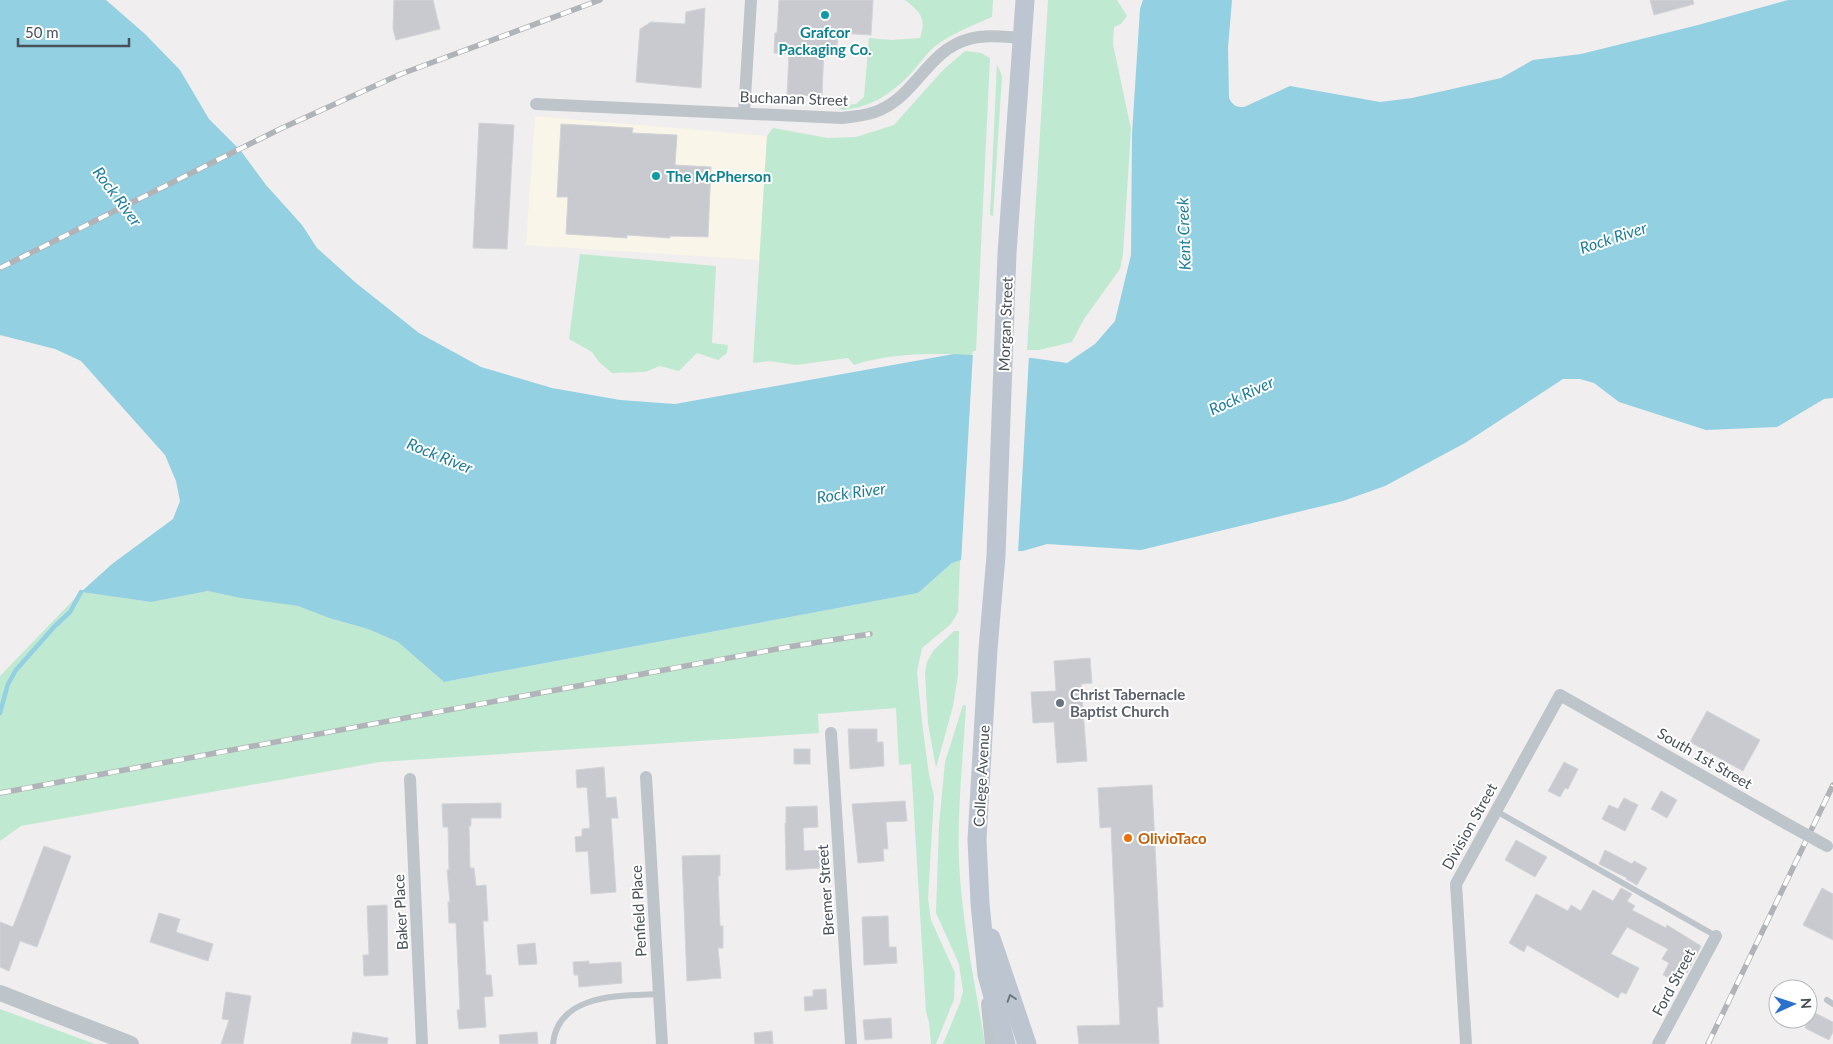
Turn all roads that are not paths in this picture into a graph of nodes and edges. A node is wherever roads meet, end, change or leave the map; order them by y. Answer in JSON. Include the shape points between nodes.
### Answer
{"nodes":[{"id":1,"x":751,"y":0,"type":"edge"},
{"id":2,"x":1026,"y":0,"type":"edge"},
{"id":3,"x":1023,"y":38,"type":"junction"},
{"id":4,"x":536,"y":104,"type":"dead end"},
{"id":5,"x":744,"y":113,"type":"junction"},
{"id":6,"x":988,"y":649,"type":"joint"},
{"id":7,"x":1560,"y":695,"type":"joint"},
{"id":8,"x":831,"y":733,"type":"dead end"},
{"id":9,"x":646,"y":777,"type":"dead end"},
{"id":10,"x":410,"y":780,"type":"dead end"},
{"id":11,"x":1496,"y":811,"type":"junction"},
{"id":12,"x":1830,"y":848,"type":"edge"},
{"id":13,"x":980,"y":903,"type":"junction"},
{"id":14,"x":1716,"y":936,"type":"joint"},
{"id":15,"x":987,"y":974,"type":"junction"},
{"id":16,"x":0,"y":993,"type":"edge"},
{"id":17,"x":659,"y":994,"type":"junction"},
{"id":18,"x":131,"y":1044,"type":"edge"},
{"id":19,"x":422,"y":1044,"type":"edge"},
{"id":20,"x":553,"y":1044,"type":"edge"},
{"id":21,"x":662,"y":1044,"type":"edge"},
{"id":22,"x":850,"y":1044,"type":"edge"},
{"id":23,"x":992,"y":1044,"type":"edge"},
{"id":24,"x":1006,"y":1044,"type":"edge"},
{"id":25,"x":1027,"y":1044,"type":"edge"},
{"id":26,"x":1466,"y":1044,"type":"edge"},
{"id":27,"x":1658,"y":1044,"type":"edge"}],
"edges":[{"from":1,"to":5,"type":"street"},
{"from":2,"to":3,"type":"main road","name":"Morgan Street"},
{"from":3,"to":5,"type":"street","name":"Buchanan Street","via":[[995,36],[970,39],[953,46],[937,57],[906,92],[879,111],[842,118]]},
{"from":3,"to":6,"type":"main road","name":"Morgan Street","via":[[1007,253],[996,556]]},
{"from":4,"to":5,"type":"street","name":"Buchanan Street"},
{"from":6,"to":13,"type":"main road","name":"College Avenue","via":[[978,840]]},
{"from":7,"to":11,"type":"street","name":"Division Street"},
{"from":7,"to":12,"type":"street","name":"South 1st Street","bridge":true},
{"from":8,"to":22,"type":"street","name":"Bremer Street"},
{"from":9,"to":17,"type":"street","name":"Penfield Place"},
{"from":10,"to":19,"type":"street","name":"Baker Place"},
{"from":11,"to":14,"type":"lane"},
{"from":11,"to":26,"type":"street","name":"Division Street","via":[[1456,884]]},
{"from":13,"to":15,"type":"main road","name":"College Avenue"},
{"from":25,"to":13,"type":"main road","name":"College Avenue","one_way":true},
{"from":14,"to":27,"type":"street","name":"Ford Street"},
{"from":15,"to":23,"type":"street"},
{"from":15,"to":24,"type":"main road","name":"College Avenue"},
{"from":16,"to":18,"type":"street"},
{"from":17,"to":20,"type":"lane","via":[[590,1000],[569,1012],[554,1033]]},
{"from":17,"to":21,"type":"street","name":"Penfield Place"}]}
